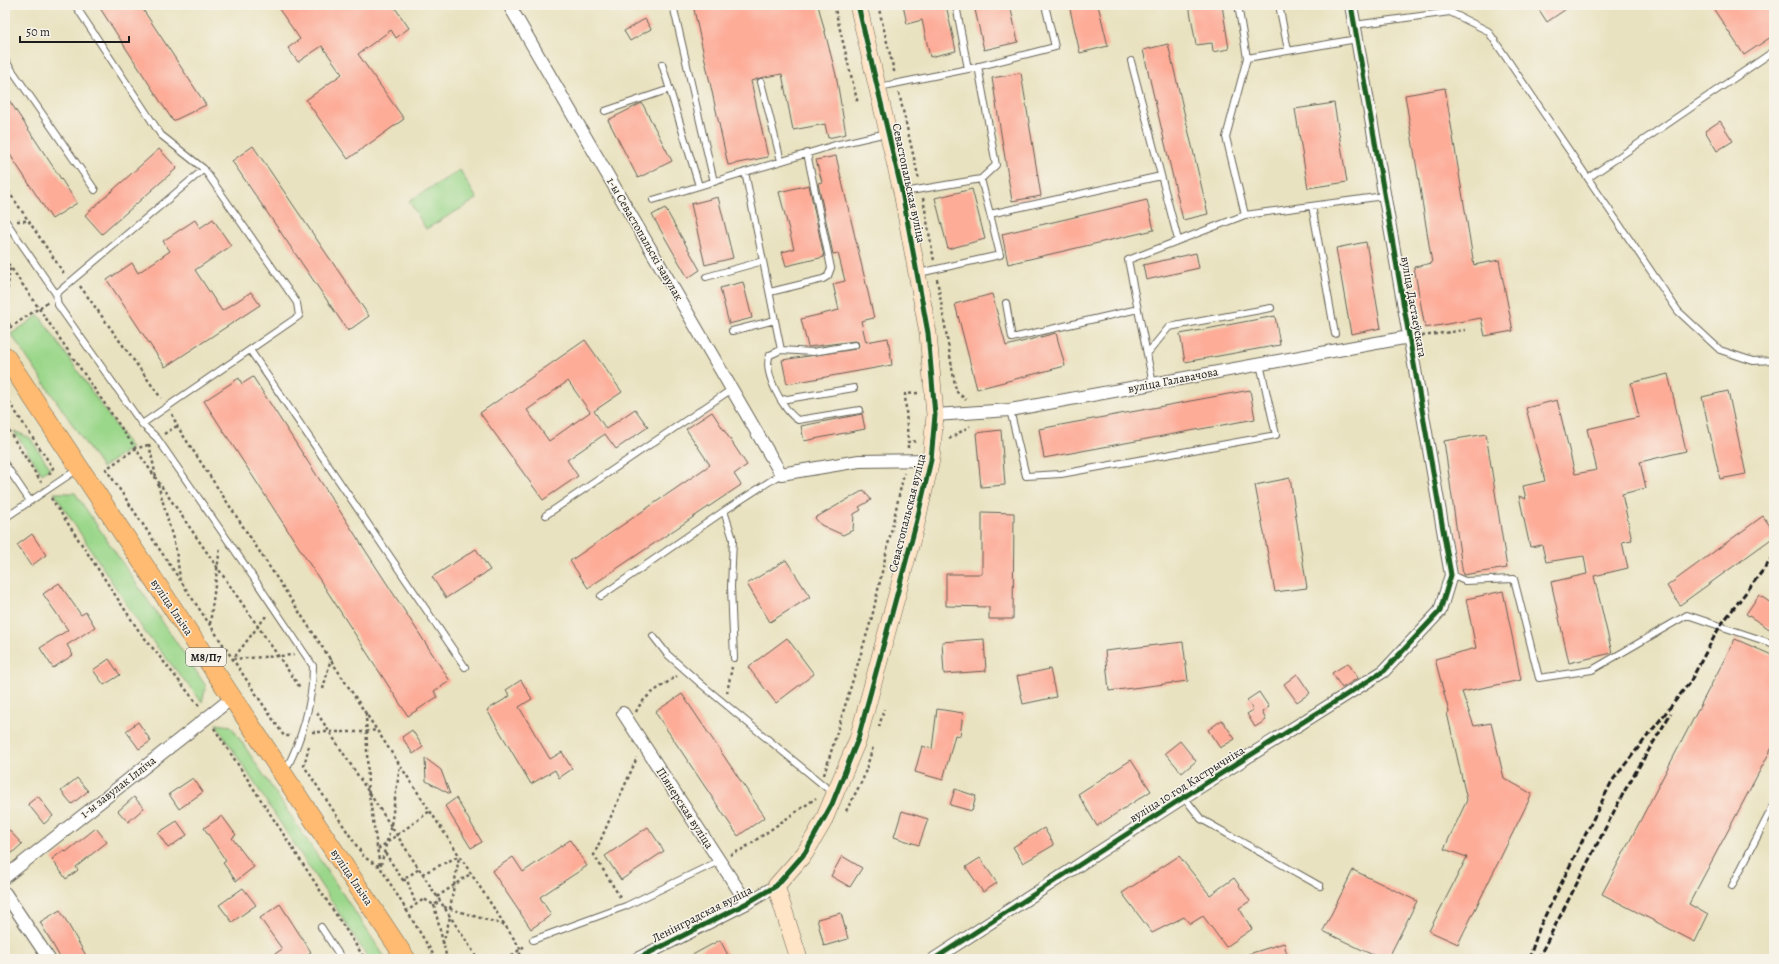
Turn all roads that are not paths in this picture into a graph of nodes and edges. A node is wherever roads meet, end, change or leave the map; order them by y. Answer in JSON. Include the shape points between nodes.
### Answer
{"nodes":[{"id":1,"x":75,"y":5,"type":"edge"},
{"id":2,"x":509,"y":5,"type":"edge"},
{"id":3,"x":673,"y":5,"type":"edge"},
{"id":4,"x":858,"y":5,"type":"edge"},
{"id":5,"x":956,"y":5,"type":"edge"},
{"id":6,"x":1045,"y":5,"type":"edge"},
{"id":7,"x":1238,"y":5,"type":"edge"},
{"id":8,"x":1279,"y":5,"type":"edge"},
{"id":9,"x":1351,"y":5,"type":"edge"},
{"id":10,"x":1449,"y":8,"type":"edge"},
{"id":11,"x":1354,"y":25,"type":"junction"},
{"id":12,"x":1357,"y":39,"type":"junction"},
{"id":13,"x":1288,"y":50,"type":"junction"},
{"id":14,"x":1774,"y":51,"type":"edge"},
{"id":15,"x":1247,"y":58,"type":"junction"},
{"id":16,"x":5,"y":60,"type":"edge"},
{"id":17,"x":1131,"y":61,"type":"dead end"},
{"id":18,"x":662,"y":64,"type":"dead end"},
{"id":19,"x":978,"y":66,"type":"junction"},
{"id":20,"x":968,"y":69,"type":"junction"},
{"id":21,"x":761,"y":82,"type":"dead end"},
{"id":22,"x":878,"y":88,"type":"junction"},
{"id":23,"x":670,"y":89,"type":"junction"},
{"id":24,"x":605,"y":111,"type":"dead end"},
{"id":25,"x":888,"y":133,"type":"junction"},
{"id":26,"x":807,"y":153,"type":"junction"},
{"id":27,"x":781,"y":161,"type":"junction"},
{"id":28,"x":204,"y":169,"type":"junction"},
{"id":29,"x":745,"y":172,"type":"junction"},
{"id":30,"x":1161,"y":176,"type":"junction"},
{"id":31,"x":1588,"y":178,"type":"junction"},
{"id":32,"x":981,"y":179,"type":"junction"},
{"id":33,"x":714,"y":182,"type":"junction"},
{"id":34,"x":699,"y":186,"type":"junction"},
{"id":35,"x":95,"y":190,"type":"dead end"},
{"id":36,"x":902,"y":192,"type":"junction"},
{"id":37,"x":1384,"y":196,"type":"junction"},
{"id":38,"x":653,"y":200,"type":"dead end"},
{"id":39,"x":1312,"y":206,"type":"junction"},
{"id":40,"x":990,"y":214,"type":"junction"},
{"id":41,"x":1245,"y":215,"type":"junction"},
{"id":42,"x":5,"y":220,"type":"edge"},
{"id":43,"x":1178,"y":240,"type":"junction"},
{"id":44,"x":763,"y":261,"type":"junction"},
{"id":45,"x":917,"y":273,"type":"junction"},
{"id":46,"x":706,"y":278,"type":"dead end"},
{"id":47,"x":770,"y":292,"type":"junction"},
{"id":48,"x":56,"y":294,"type":"junction"},
{"id":49,"x":1006,"y":303,"type":"dead end"},
{"id":50,"x":1271,"y":308,"type":"dead end"},
{"id":51,"x":1138,"y":309,"type":"junction"},
{"id":52,"x":775,"y":320,"type":"junction"},
{"id":53,"x":732,"y":331,"type":"dead end"},
{"id":54,"x":1335,"y":334,"type":"dead end"},
{"id":55,"x":1409,"y":337,"type":"junction"},
{"id":56,"x":856,"y":345,"type":"dead end"},
{"id":57,"x":250,"y":350,"type":"junction"},
{"id":58,"x":781,"y":350,"type":"junction"},
{"id":59,"x":1147,"y":354,"type":"junction"},
{"id":60,"x":5,"y":356,"type":"edge"},
{"id":61,"x":1774,"y":360,"type":"edge"},
{"id":62,"x":1260,"y":364,"type":"junction"},
{"id":63,"x":1153,"y":384,"type":"junction"},
{"id":64,"x":854,"y":388,"type":"dead end"},
{"id":65,"x":732,"y":389,"type":"junction"},
{"id":66,"x":781,"y":400,"type":"junction"},
{"id":67,"x":860,"y":410,"type":"dead end"},
{"id":68,"x":1010,"y":410,"type":"junction"},
{"id":69,"x":935,"y":415,"type":"junction"},
{"id":70,"x":142,"y":424,"type":"junction"},
{"id":71,"x":931,"y":460,"type":"junction"},
{"id":72,"x":5,"y":464,"type":"edge"},
{"id":73,"x":80,"y":468,"type":"junction"},
{"id":74,"x":781,"y":474,"type":"junction"},
{"id":75,"x":30,"y":501,"type":"junction"},
{"id":76,"x":724,"y":511,"type":"junction"},
{"id":77,"x":546,"y":515,"type":"dead end"},
{"id":78,"x":5,"y":518,"type":"edge"},
{"id":79,"x":1451,"y":575,"type":"junction"},
{"id":80,"x":601,"y":596,"type":"dead end"},
{"id":81,"x":1440,"y":611,"type":"joint"},
{"id":82,"x":653,"y":636,"type":"dead end"},
{"id":83,"x":1774,"y":644,"type":"edge"},
{"id":84,"x":734,"y":658,"type":"road end"},
{"id":85,"x":464,"y":667,"type":"dead end"},
{"id":86,"x":232,"y":698,"type":"junction"},
{"id":87,"x":623,"y":713,"type":"dead end"},
{"id":88,"x":283,"y":774,"type":"junction"},
{"id":89,"x":835,"y":795,"type":"junction"},
{"id":90,"x":1184,"y":797,"type":"junction"},
{"id":91,"x":1774,"y":804,"type":"edge"},
{"id":92,"x":719,"y":861,"type":"junction"},
{"id":93,"x":5,"y":877,"type":"edge"},
{"id":94,"x":776,"y":886,"type":"junction"},
{"id":95,"x":1320,"y":886,"type":"dead end"},
{"id":96,"x":1732,"y":886,"type":"dead end"},
{"id":97,"x":5,"y":892,"type":"edge"},
{"id":98,"x":747,"y":903,"type":"junction"},
{"id":99,"x":321,"y":927,"type":"dead end"},
{"id":100,"x":533,"y":940,"type":"road end"},
{"id":101,"x":49,"y":959,"type":"edge"},
{"id":102,"x":342,"y":959,"type":"edge"},
{"id":103,"x":406,"y":959,"type":"edge"},
{"id":104,"x":638,"y":959,"type":"edge"},
{"id":105,"x":799,"y":959,"type":"edge"},
{"id":106,"x":934,"y":959,"type":"edge"}],
"edges":[{"from":1,"to":28,"type":"lane","via":[[161,135]]},
{"from":2,"to":65,"type":"street","name":"1-ы Севастопальскі завулак"},
{"from":3,"to":33,"type":"lane"},
{"from":4,"to":22,"type":"street","name":"Севастопальская вуліца"},
{"from":5,"to":20,"type":"lane"},
{"from":6,"to":19,"type":"lane","via":[[1055,46]]},
{"from":7,"to":15,"type":"lane"},
{"from":8,"to":13,"type":"lane"},
{"from":9,"to":11,"type":"street","name":"вуліца Дастаеўскага"},
{"from":10,"to":11,"type":"lane"},
{"from":10,"to":31,"type":"lane","via":[[1488,31]]},
{"from":11,"to":12,"type":"street","name":"вуліца Дастаеўскага"},
{"from":12,"to":13,"type":"lane"},
{"from":12,"to":37,"type":"street","name":"вуліца Дастаеўскага"},
{"from":13,"to":15,"type":"lane"},
{"from":14,"to":31,"type":"lane"},
{"from":15,"to":41,"type":"lane","via":[[1226,137]]},
{"from":16,"to":35,"type":"lane"},
{"from":17,"to":30,"type":"lane"},
{"from":18,"to":23,"type":"lane"},
{"from":19,"to":20,"type":"lane"},
{"from":19,"to":32,"type":"lane","via":[[996,165]]},
{"from":20,"to":22,"type":"lane"},
{"from":21,"to":27,"type":"lane"},
{"from":22,"to":25,"type":"street","name":"Севастопальская вуліца"},
{"from":23,"to":24,"type":"lane"},
{"from":23,"to":34,"type":"lane"},
{"from":25,"to":26,"type":"lane"},
{"from":25,"to":36,"type":"street","name":"Севастопальская вуліца"},
{"from":26,"to":27,"type":"lane"},
{"from":26,"to":47,"type":"lane","via":[[830,272],[823,279]]},
{"from":27,"to":29,"type":"lane"},
{"from":28,"to":48,"type":"lane"},
{"from":28,"to":57,"type":"lane","via":[[297,303],[299,316]]},
{"from":29,"to":33,"type":"lane"},
{"from":29,"to":44,"type":"lane"},
{"from":30,"to":40,"type":"lane"},
{"from":30,"to":43,"type":"lane"},
{"from":31,"to":61,"type":"lane","via":[[1678,311],[1720,350],[1753,361]]},
{"from":32,"to":36,"type":"lane"},
{"from":32,"to":40,"type":"lane"},
{"from":33,"to":34,"type":"lane"},
{"from":34,"to":38,"type":"lane"},
{"from":36,"to":45,"type":"street","name":"Севастопальская вуліца"},
{"from":37,"to":39,"type":"lane"},
{"from":37,"to":55,"type":"street","name":"вуліца Дастаеўскага"},
{"from":39,"to":41,"type":"lane"},
{"from":39,"to":54,"type":"lane"},
{"from":40,"to":45,"type":"lane","via":[[1000,255]]},
{"from":41,"to":43,"type":"lane"},
{"from":42,"to":48,"type":"lane"},
{"from":43,"to":51,"type":"lane","via":[[1128,260]]},
{"from":44,"to":46,"type":"lane"},
{"from":44,"to":47,"type":"lane"},
{"from":45,"to":69,"type":"street","name":"Севастопальская вуліца","via":[[928,333]]},
{"from":47,"to":52,"type":"lane"},
{"from":48,"to":70,"type":"lane","via":[[58,305]]},
{"from":49,"to":51,"type":"lane","via":[[1012,338]]},
{"from":50,"to":59,"type":"lane","via":[[1169,328]]},
{"from":51,"to":59,"type":"lane"},
{"from":52,"to":53,"type":"lane"},
{"from":52,"to":58,"type":"lane"},
{"from":55,"to":62,"type":"street","name":"вуліца Галавачова"},
{"from":55,"to":79,"type":"street","name":"вуліца Дастаеўскага"},
{"from":56,"to":58,"type":"lane","via":[[813,352]]},
{"from":57,"to":70,"type":"lane"},
{"from":57,"to":85,"type":"lane"},
{"from":58,"to":66,"type":"lane","via":[[770,355],[767,363],[767,369]]},
{"from":59,"to":63,"type":"lane"},
{"from":60,"to":73,"type":"main road","name":"вуліца Ільіча","number":"М8/П7"},
{"from":62,"to":63,"type":"street","name":"вуліца Галавачова"},
{"from":62,"to":68,"type":"lane","via":[[1276,435],[1062,474],[1026,476]]},
{"from":63,"to":68,"type":"street","name":"вуліца Галавачова"},
{"from":64,"to":66,"type":"lane"},
{"from":65,"to":74,"type":"street","name":"1-ы Севастопальскі завулак"},
{"from":65,"to":77,"type":"lane"},
{"from":66,"to":67,"type":"lane","via":[[798,420]]},
{"from":68,"to":69,"type":"street","name":"вуліца Галавачова"},
{"from":69,"to":71,"type":"street","name":"Севастопальская вуліца"},
{"from":70,"to":88,"type":"lane","via":[[156,438],[313,666],[310,701],[296,751]]},
{"from":71,"to":74,"type":"street","via":[[859,461]]},
{"from":71,"to":89,"type":"street","name":"Севастопальская вуліца","via":[[858,739]]},
{"from":72,"to":75,"type":"lane"},
{"from":73,"to":75,"type":"lane"},
{"from":73,"to":86,"type":"main road","name":"вуліца Ільіча","number":"М8/П7"},
{"from":74,"to":76,"type":"lane"},
{"from":75,"to":78,"type":"lane"},
{"from":76,"to":80,"type":"lane"},
{"from":76,"to":84,"type":"lane","via":[[733,539]]},
{"from":79,"to":81,"type":"street","name":"вуліца Дастаеўскага"},
{"from":79,"to":83,"type":"lane","via":[[1465,581],[1514,579],[1539,678],[1592,670],[1687,615]]},
{"from":81,"to":90,"type":"street","name":"вуліца 10 год Кастрычніка","via":[[1384,671]]},
{"from":82,"to":89,"type":"lane","via":[[658,645],[685,670]]},
{"from":86,"to":88,"type":"main road","name":"вуліца Ільіча","number":"М8/П7"},
{"from":86,"to":93,"type":"street","name":"1-ы завулак Ілліча"},
{"from":87,"to":92,"type":"street","name":"Піянерская вуліца"},
{"from":88,"to":103,"type":"main road","name":"вуліца Ільіча","number":"М8/П7"},
{"from":89,"to":94,"type":"street","name":"Севастопальская вуліца","via":[[805,852]]},
{"from":90,"to":95,"type":"lane","via":[[1201,819]]},
{"from":90,"to":106,"type":"street","name":"вуліца 10 год Кастрычніка"},
{"from":91,"to":96,"type":"lane"},
{"from":92,"to":98,"type":"street","name":"Піянерская вуліца"},
{"from":92,"to":100,"type":"lane","via":[[626,906]]},
{"from":94,"to":98,"type":"street","name":"Ленінградская вуліца"},
{"from":94,"to":105,"type":"street"},
{"from":97,"to":101,"type":"street"},
{"from":98,"to":104,"type":"street","name":"Ленінградская вуліца"},
{"from":99,"to":102,"type":"lane"}]}
